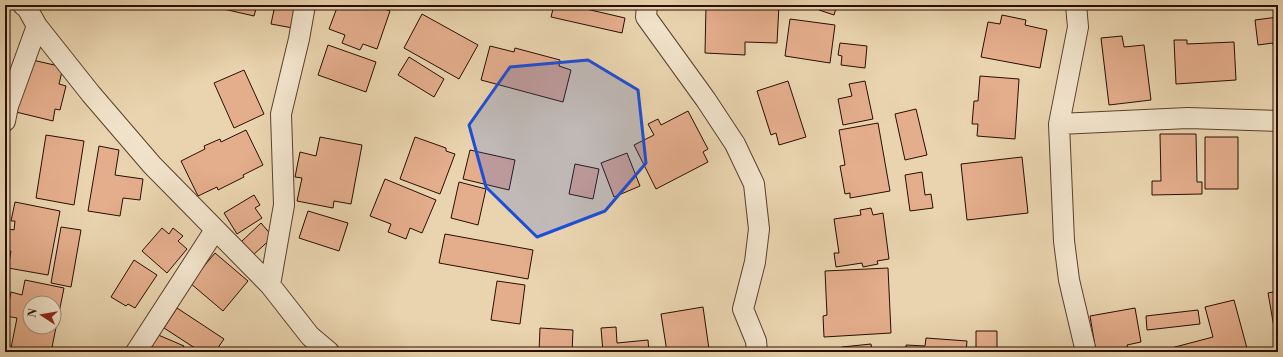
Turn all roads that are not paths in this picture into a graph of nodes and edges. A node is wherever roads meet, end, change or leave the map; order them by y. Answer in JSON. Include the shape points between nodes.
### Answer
{"nodes":[{"id":1,"x":23,"y":5,"type":"edge"},
{"id":2,"x":305,"y":5,"type":"edge"},
{"id":3,"x":1076,"y":5,"type":"edge"},
{"id":4,"x":650,"y":9,"type":"edge"},
{"id":5,"x":37,"y":26,"type":"junction"},
{"id":6,"x":1278,"y":120,"type":"edge"},
{"id":7,"x":5,"y":121,"type":"edge"},
{"id":8,"x":1059,"y":124,"type":"junction"},
{"id":9,"x":215,"y":230,"type":"junction"},
{"id":10,"x":270,"y":285,"type":"junction"},
{"id":11,"x":136,"y":352,"type":"edge"},
{"id":12,"x":329,"y":352,"type":"edge"},
{"id":13,"x":757,"y":352,"type":"edge"},
{"id":14,"x":1086,"y":352,"type":"edge"}],
"edges":[{"from":1,"to":5,"type":"street"},
{"from":2,"to":10,"type":"street","via":[[281,114],[284,205]]},
{"from":3,"to":8,"type":"street","via":[[1078,27]]},
{"from":4,"to":13,"type":"street","via":[[735,144],[754,184],[759,229],[755,262],[743,309],[756,341]]},
{"from":5,"to":7,"type":"street"},
{"from":5,"to":9,"type":"street","via":[[152,165]]},
{"from":6,"to":8,"type":"street","via":[[1188,118]]},
{"from":8,"to":14,"type":"street","via":[[1064,241],[1069,280]]},
{"from":9,"to":10,"type":"street"},
{"from":9,"to":11,"type":"street"},
{"from":10,"to":12,"type":"street","via":[[310,336]]}]}
